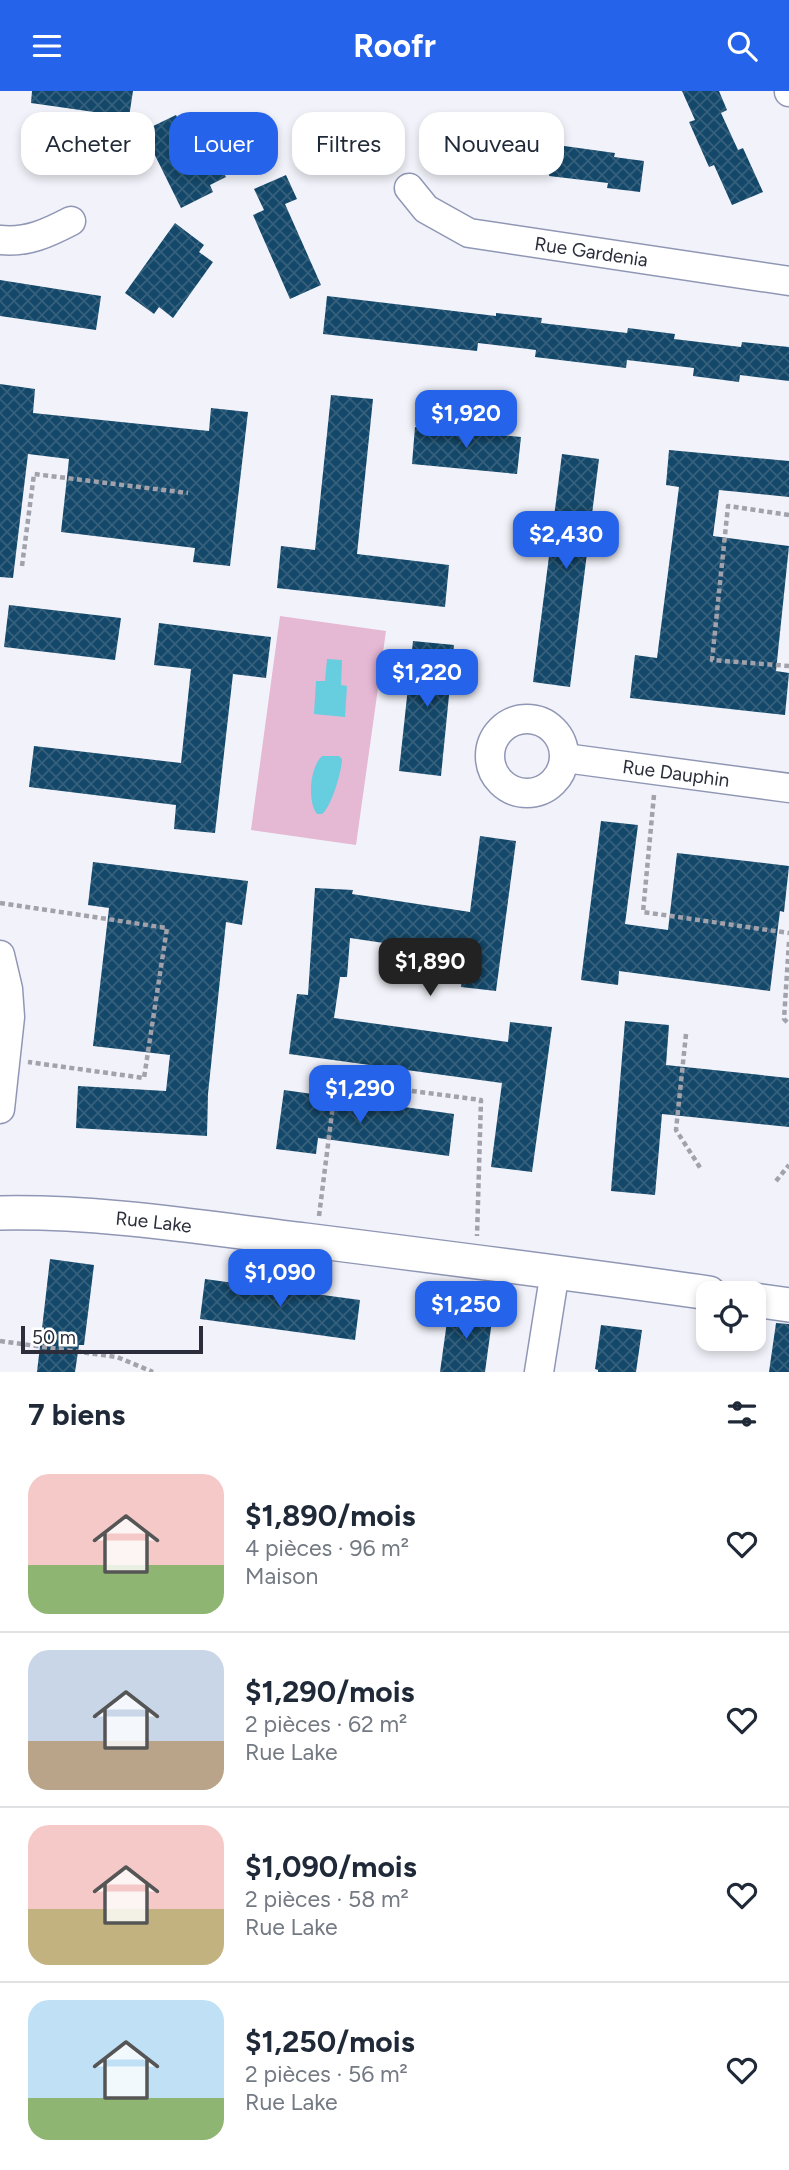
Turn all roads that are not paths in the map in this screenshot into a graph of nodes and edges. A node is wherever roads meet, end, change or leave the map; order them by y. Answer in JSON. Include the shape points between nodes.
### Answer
{"nodes":[{"id":1,"x":409,"y":188,"type":"dead end"},
{"id":2,"x":71,"y":221,"type":"dead end"},
{"id":3,"x":0,"y":240,"type":"edge"},
{"id":4,"x":789,"y":281,"type":"edge"},
{"id":5,"x":565,"y":758,"type":"dead end"},
{"id":6,"x":789,"y":788,"type":"edge"},
{"id":7,"x":0,"y":955,"type":"edge"},
{"id":8,"x":0,"y":1109,"type":"edge"},
{"id":9,"x":0,"y":1213,"type":"edge"},
{"id":10,"x":555,"y":1271,"type":"junction"},
{"id":11,"x":696,"y":1291,"type":"edge"},
{"id":12,"x":766,"y":1302,"type":"edge"},
{"id":13,"x":789,"y":1305,"type":"edge"},
{"id":14,"x":539,"y":1372,"type":"edge"}],
"edges":[{"from":1,"to":4,"type":"street","name":"Rue Gardenia","via":[[426,209],[469,233]]},
{"from":2,"to":3,"type":"street","via":[[44,235]]},
{"from":5,"to":6,"type":"street","name":"Rue Dauphin"},
{"from":7,"to":8,"type":"street","via":[[10,1005]]},
{"from":9,"to":10,"type":"street","name":"Rue Lake","via":[[88,1217]]},
{"from":10,"to":11,"type":"street","name":"Rue Lake"},
{"from":10,"to":14,"type":"street"},
{"from":12,"to":13,"type":"street"}]}
